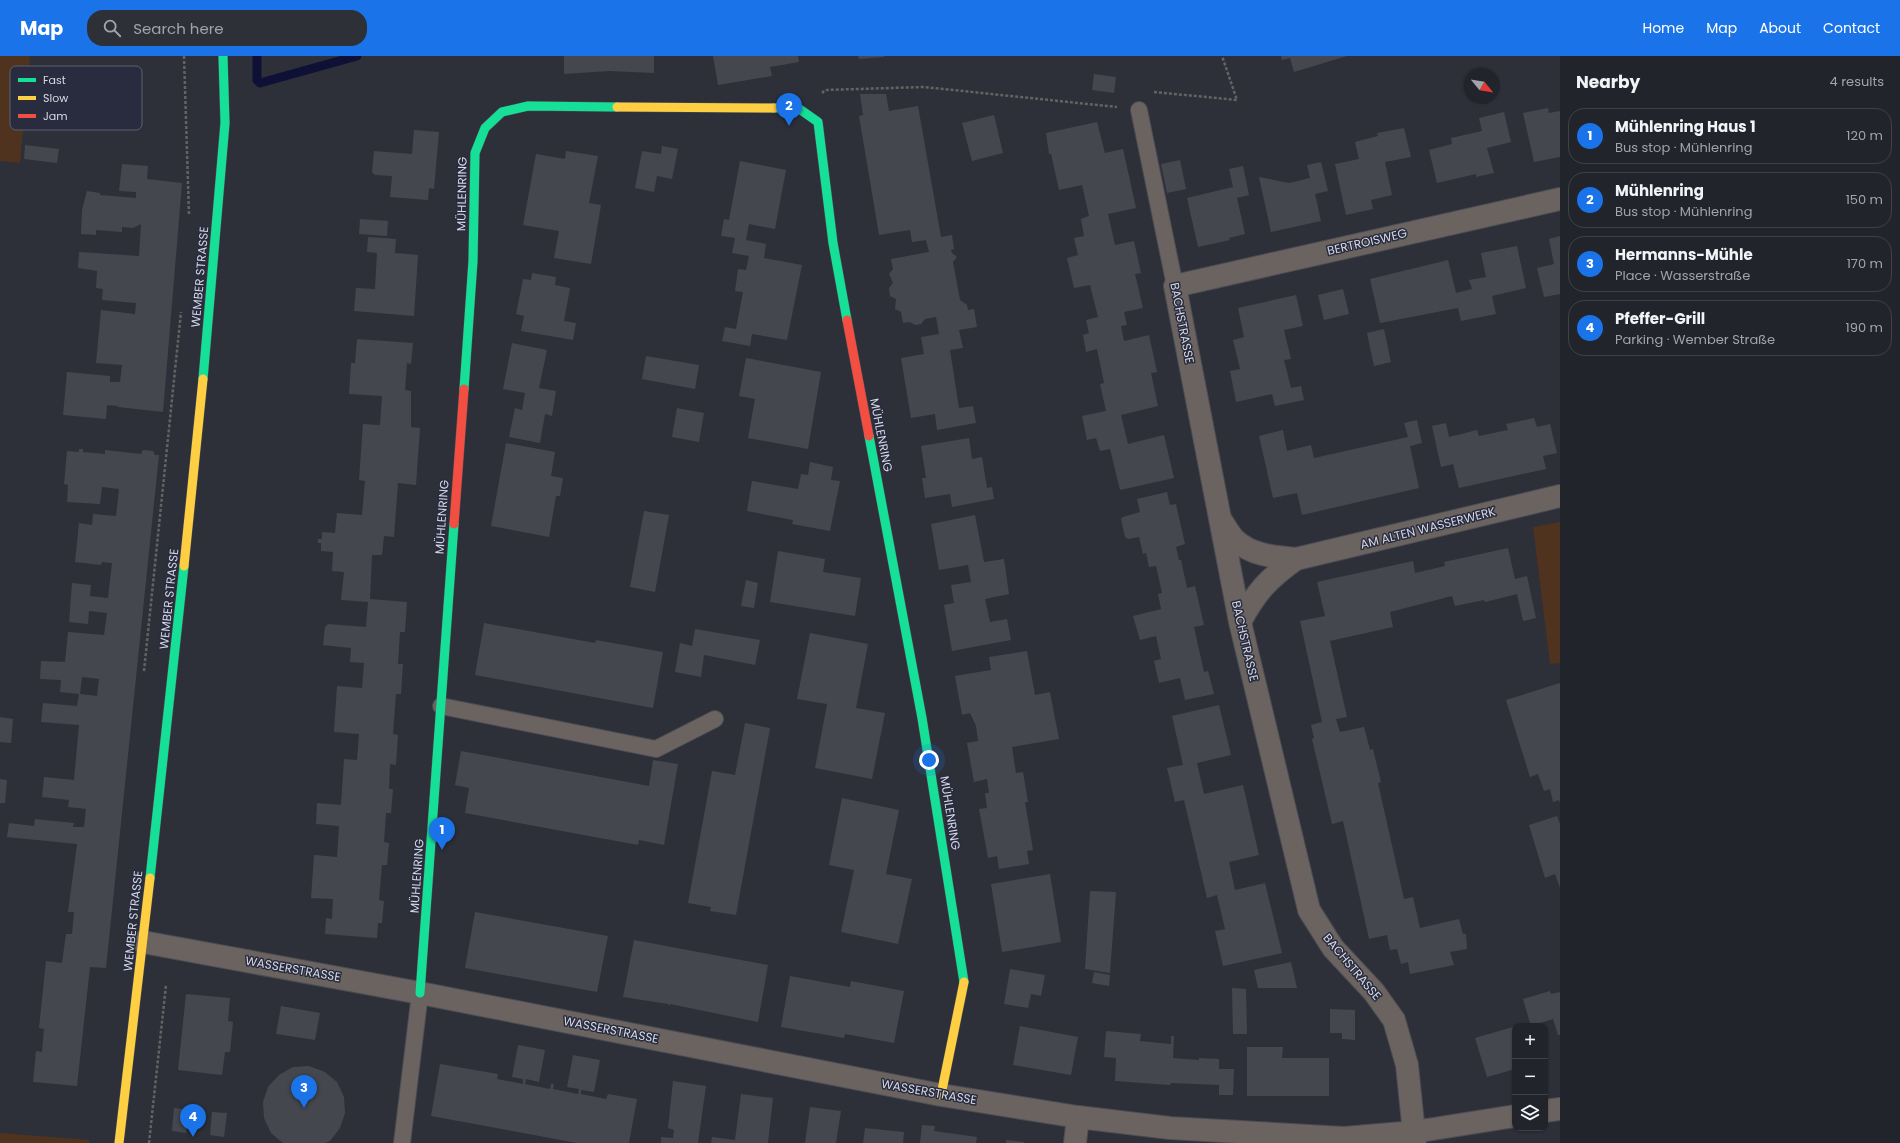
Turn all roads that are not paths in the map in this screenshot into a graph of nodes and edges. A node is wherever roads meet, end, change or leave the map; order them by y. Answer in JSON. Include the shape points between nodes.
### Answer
{"nodes":[{"id":1,"x":223,"y":56,"type":"edge"},
{"id":2,"x":1139,"y":110,"type":"road end"},
{"id":3,"x":1560,"y":198,"type":"edge"},
{"id":4,"x":1175,"y":286,"type":"junction"},
{"id":5,"x":1560,"y":496,"type":"edge"},
{"id":6,"x":1218,"y":515,"type":"junction"},
{"id":7,"x":1296,"y":560,"type":"junction"},
{"id":8,"x":1240,"y":622,"type":"junction"},
{"id":9,"x":441,"y":706,"type":"junction"},
{"id":10,"x":715,"y":719,"type":"dead end"},
{"id":11,"x":143,"y":942,"type":"junction"},
{"id":12,"x":420,"y":993,"type":"junction"},
{"id":13,"x":941,"y":1095,"type":"junction"},
{"id":14,"x":1560,"y":1109,"type":"edge"},
{"id":15,"x":1548,"y":1111,"type":"edge"},
{"id":16,"x":1078,"y":1117,"type":"junction"},
{"id":17,"x":1512,"y":1117,"type":"edge"},
{"id":18,"x":1415,"y":1137,"type":"edge"},
{"id":19,"x":119,"y":1143,"type":"edge"},
{"id":20,"x":402,"y":1143,"type":"edge"},
{"id":21,"x":1075,"y":1143,"type":"edge"}],
"edges":[{"from":1,"to":11,"type":"street","name":"WEMBER STRASSE","via":[[225,123],[198,439]]},
{"from":2,"to":4,"type":"lane","name":"BACHSTRASSE"},
{"from":3,"to":4,"type":"street","name":"BERTROISWEG"},
{"from":4,"to":6,"type":"street","name":"BACHSTRASSE"},
{"from":5,"to":7,"type":"street","name":"AM ALTEN WASSERWERK"},
{"from":6,"to":7,"type":"street","name":"AM ALTEN WASSERWERK","via":[[1234,539],[1250,550],[1271,557]]},
{"from":6,"to":8,"type":"street","name":"BACHSTRASSE"},
{"from":7,"to":8,"type":"street","name":"AM ALTEN WASSERWERK","via":[[1263,585],[1250,602]]},
{"from":8,"to":18,"type":"street","name":"BACHSTRASSE","via":[[1309,910],[1333,948],[1374,992],[1394,1020],[1406,1065]]},
{"from":9,"to":10,"type":"lane","via":[[656,749]]},
{"from":9,"to":12,"type":"street","name":"MÜHLENRING"},
{"from":9,"to":13,"type":"street","name":"MÜHLENRING","via":[[473,261],[475,153],[484,128],[502,112],[528,106],[798,108],[818,122],[833,243],[922,718],[963,975],[964,983]]},
{"from":11,"to":12,"type":"street","name":"WASSERSTRASSE"},
{"from":11,"to":19,"type":"street","name":"WEMBER STRASSE"},
{"from":12,"to":13,"type":"street","name":"WASSERSTRASSE"},
{"from":12,"to":20,"type":"lane"},
{"from":13,"to":16,"type":"street","name":"WASSERSTRASSE"},
{"from":14,"to":15,"type":"street"},
{"from":16,"to":18,"type":"street","name":"WASSERSTRASSE","via":[[1170,1128],[1344,1138]]},
{"from":16,"to":21,"type":"street"},
{"from":17,"to":18,"type":"street","name":"WASSERSTRASSE"}]}
